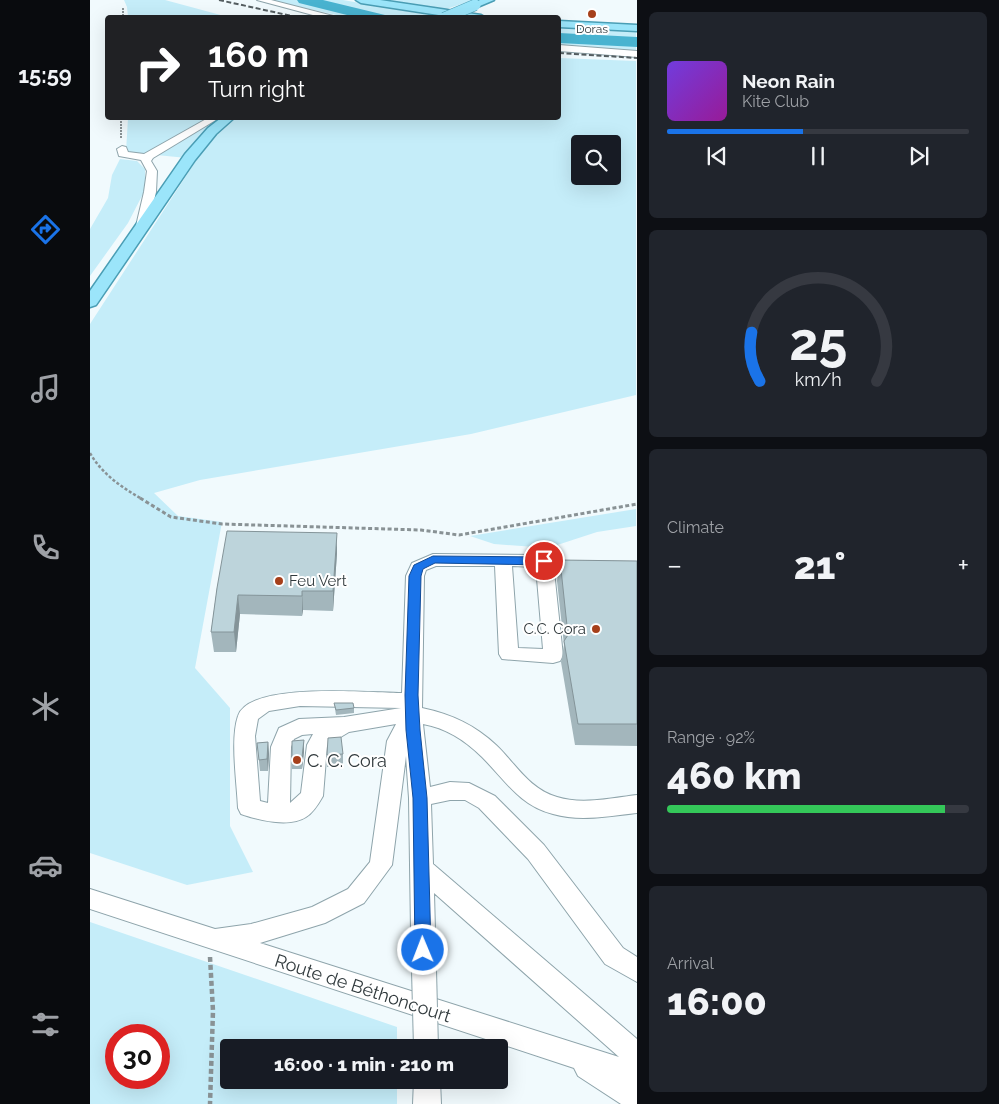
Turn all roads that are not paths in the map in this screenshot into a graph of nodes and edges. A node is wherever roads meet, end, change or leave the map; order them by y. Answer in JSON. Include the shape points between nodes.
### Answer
{"nodes":[{"id":1,"x":261,"y":0,"type":"edge"},
{"id":2,"x":361,"y":0,"type":"edge"},
{"id":3,"x":489,"y":0,"type":"edge"},
{"id":4,"x":324,"y":15,"type":"edge"},
{"id":5,"x":451,"y":15,"type":"edge"},
{"id":6,"x":462,"y":15,"type":"edge"},
{"id":7,"x":561,"y":24,"type":"edge"},
{"id":8,"x":636,"y":28,"type":"edge"},
{"id":9,"x":561,"y":48,"type":"edge"},
{"id":10,"x":636,"y":54,"type":"edge"},
{"id":11,"x":211,"y":120,"type":"edge"},
{"id":12,"x":226,"y":120,"type":"edge"},
{"id":13,"x":122,"y":149,"type":"road end"},
{"id":14,"x":147,"y":158,"type":"junction"},
{"id":15,"x":142,"y":226,"type":"junction"},
{"id":16,"x":90,"y":302,"type":"edge"},
{"id":17,"x":503,"y":560,"type":"junction"},
{"id":18,"x":412,"y":707,"type":"junction"},
{"id":19,"x":344,"y":725,"type":"junction"},
{"id":20,"x":420,"y":798,"type":"junction"},
{"id":21,"x":636,"y":804,"type":"edge"},
{"id":22,"x":279,"y":814,"type":"junction"},
{"id":23,"x":422,"y":868,"type":"junction"},
{"id":24,"x":90,"y":899,"type":"edge"},
{"id":25,"x":210,"y":946,"type":"junction"},
{"id":26,"x":636,"y":971,"type":"edge"},
{"id":27,"x":426,"y":1039,"type":"edge"},
{"id":28,"x":636,"y":1055,"type":"edge"},
{"id":29,"x":570,"y":1056,"type":"junction"},
{"id":30,"x":636,"y":1076,"type":"edge"},
{"id":31,"x":636,"y":1099,"type":"edge"}],
"edges":[{"from":1,"to":4,"type":"street"},
{"from":2,"to":6,"type":"main road"},
{"from":3,"to":5,"type":"main road","bridge":true},
{"from":7,"to":8,"type":"main road"},
{"from":9,"to":10,"type":"street"},
{"from":11,"to":14,"type":"street"},
{"from":12,"to":15,"type":"main road","via":[[190,157]]},
{"from":13,"to":14,"type":"street","via":[[123,154]]},
{"from":14,"to":15,"type":"street","via":[[152,171]]},
{"from":15,"to":16,"type":"main road"},
{"from":17,"to":17,"type":"street","via":[[509,654],[553,656],[544,561]]},
{"from":17,"to":18,"type":"street","via":[[433,560],[418,567],[415,576]]},
{"from":18,"to":19,"type":"street"},
{"from":18,"to":20,"type":"street"},
{"from":18,"to":21,"type":"street","via":[[461,729],[489,751],[518,784],[554,806],[585,810]]},
{"from":18,"to":22,"type":"street","via":[[300,699],[264,704],[248,716],[249,808]]},
{"from":18,"to":25,"type":"street","via":[[397,741],[381,865],[356,896],[317,916]]},
{"from":19,"to":22,"type":"street","via":[[322,738],[317,745],[312,796],[299,811]]},
{"from":19,"to":22,"type":"street","via":[[299,727],[286,734],[281,747]]},
{"from":20,"to":23,"type":"street"},
{"from":20,"to":26,"type":"street","via":[[450,790],[469,792],[487,802],[536,852],[614,956]]},
{"from":23,"to":27,"type":"street","bridge":true},
{"from":23,"to":28,"type":"street"},
{"from":24,"to":25,"type":"street","name":"Route de Béthoncourt"},
{"from":25,"to":29,"type":"street","name":"Route de Béthoncourt"},
{"from":29,"to":30,"type":"street","name":"Route de Béthoncourt"},
{"from":29,"to":31,"type":"street"}]}
